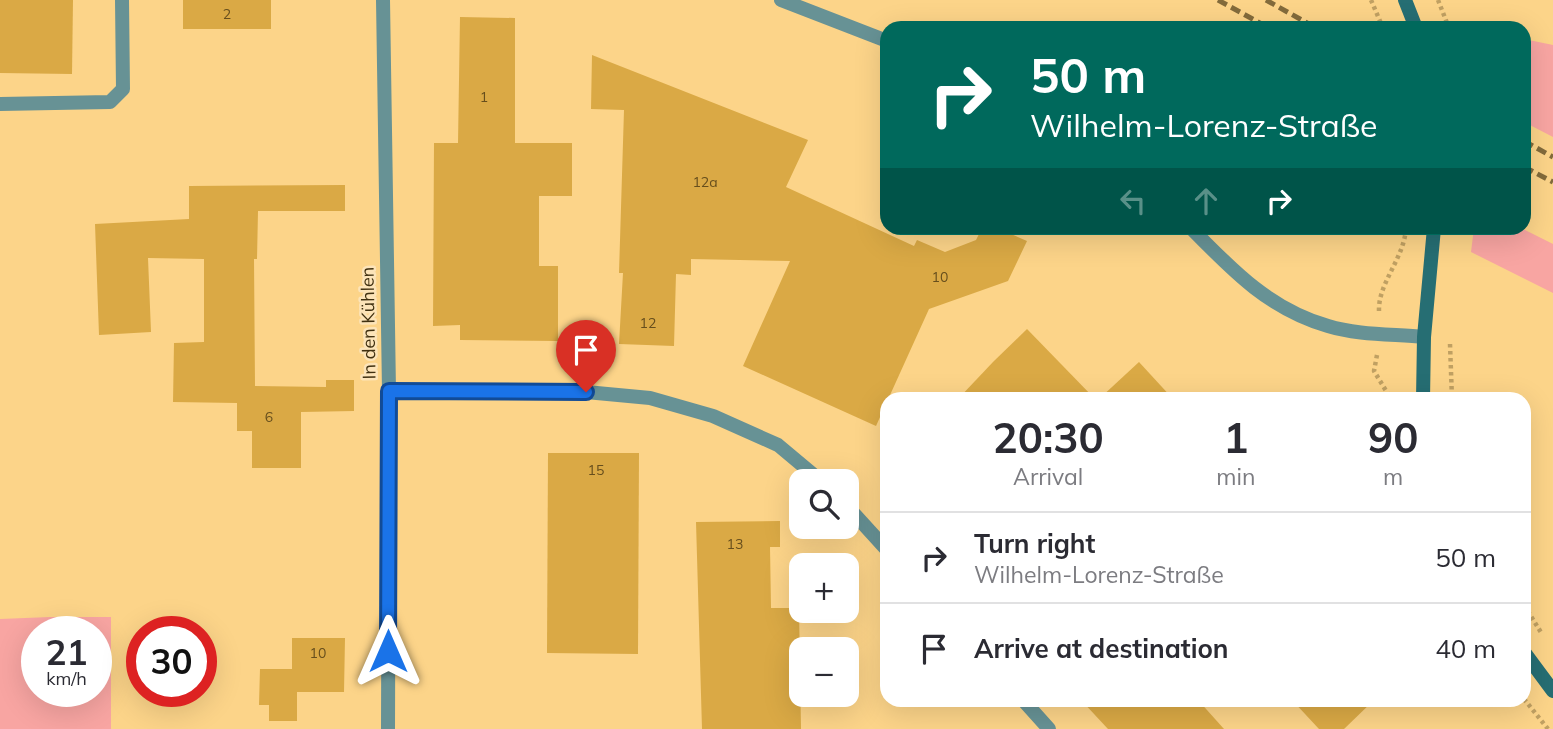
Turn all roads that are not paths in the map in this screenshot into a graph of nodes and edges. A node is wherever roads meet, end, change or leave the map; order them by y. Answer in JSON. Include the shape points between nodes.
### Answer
{"nodes":[{"id":1,"x":122,"y":0,"type":"edge"},
{"id":2,"x":383,"y":0,"type":"edge"},
{"id":3,"x":781,"y":0,"type":"edge"},
{"id":4,"x":1405,"y":0,"type":"edge"},
{"id":5,"x":1413,"y":21,"type":"edge"},
{"id":6,"x":880,"y":38,"type":"edge"},
{"id":7,"x":0,"y":104,"type":"edge"},
{"id":8,"x":1198,"y":235,"type":"edge"},
{"id":9,"x":1433,"y":235,"type":"edge"},
{"id":10,"x":1424,"y":337,"type":"junction"},
{"id":11,"x":389,"y":391,"type":"junction"},
{"id":12,"x":1423,"y":392,"type":"edge"},
{"id":13,"x":807,"y":469,"type":"edge"},
{"id":14,"x":859,"y":519,"type":"edge"},
{"id":15,"x":880,"y":542,"type":"edge"},
{"id":16,"x":1531,"y":661,"type":"edge"},
{"id":17,"x":1553,"y":691,"type":"edge"},
{"id":18,"x":1029,"y":707,"type":"edge"},
{"id":19,"x":388,"y":729,"type":"edge"},
{"id":20,"x":1049,"y":729,"type":"edge"}],
"edges":[{"from":1,"to":7,"type":"street","via":[[123,89],[110,102]]},
{"from":2,"to":11,"type":"street","name":"In den Kühlen"},
{"from":3,"to":6,"type":"street"},
{"from":4,"to":5,"type":"main road"},
{"from":8,"to":10,"type":"street","via":[[1242,281],[1288,312],[1330,327]]},
{"from":9,"to":10,"type":"main road"},
{"from":10,"to":12,"type":"main road"},
{"from":11,"to":13,"type":"street","via":[[586,392],[650,398],[713,416],[778,445]]},
{"from":11,"to":19,"type":"street","name":"In den Kühlen"},
{"from":14,"to":15,"type":"street"},
{"from":16,"to":17,"type":"main road"},
{"from":18,"to":20,"type":"street"}]}
